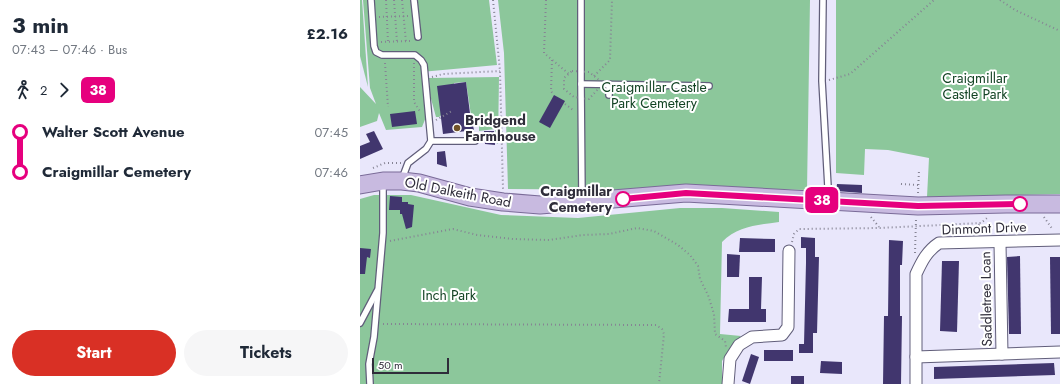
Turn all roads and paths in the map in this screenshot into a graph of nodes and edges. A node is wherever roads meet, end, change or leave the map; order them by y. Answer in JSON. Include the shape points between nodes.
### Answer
{"nodes":[{"id":1,"x":372,"y":0,"type":"edge"},
{"id":2,"x":386,"y":0,"type":"edge"},
{"id":3,"x":394,"y":0,"type":"edge"},
{"id":4,"x":402,"y":0,"type":"edge"},
{"id":5,"x":414,"y":0,"type":"edge"},
{"id":6,"x":493,"y":0,"type":"edge"},
{"id":7,"x":546,"y":0,"type":"edge"},
{"id":8,"x":581,"y":0,"type":"edge"},
{"id":9,"x":612,"y":0,"type":"edge"},
{"id":10,"x":823,"y":0,"type":"edge"},
{"id":11,"x":934,"y":0,"type":"edge"},
{"id":12,"x":1000,"y":0,"type":"edge"},
{"id":13,"x":378,"y":11,"type":"dead end"},
{"id":14,"x":395,"y":16,"type":"junction"},
{"id":15,"x":403,"y":16,"type":"junction"},
{"id":16,"x":411,"y":16,"type":"dead end"},
{"id":17,"x":378,"y":17,"type":"junction"},
{"id":18,"x":387,"y":17,"type":"junction"},
{"id":19,"x":378,"y":23,"type":"dead end"},
{"id":20,"x":1060,"y":31,"type":"edge"},
{"id":21,"x":416,"y":39,"type":"joint"},
{"id":22,"x":379,"y":42,"type":"dead end"},
{"id":23,"x":388,"y":42,"type":"junction"},
{"id":24,"x":397,"y":42,"type":"junction"},
{"id":25,"x":406,"y":42,"type":"junction"},
{"id":26,"x":414,"y":60,"type":"dead end"},
{"id":27,"x":552,"y":60,"type":"junction"},
{"id":28,"x":384,"y":61,"type":"dead end"},
{"id":29,"x":500,"y":71,"type":"junction"},
{"id":30,"x":569,"y":74,"type":"dead end"},
{"id":31,"x":594,"y":76,"type":"dead end"},
{"id":32,"x":427,"y":79,"type":"junction"},
{"id":33,"x":822,"y":81,"type":"junction"},
{"id":34,"x":580,"y":84,"type":"junction"},
{"id":35,"x":609,"y":84,"type":"junction"},
{"id":36,"x":709,"y":86,"type":"dead end"},
{"id":37,"x":553,"y":94,"type":"dead end"},
{"id":38,"x":609,"y":95,"type":"dead end"},
{"id":39,"x":388,"y":108,"type":"dead end"},
{"id":40,"x":452,"y":111,"type":"dead end"},
{"id":41,"x":430,"y":126,"type":"junction"},
{"id":42,"x":431,"y":141,"type":"junction"},
{"id":43,"x":475,"y":141,"type":"dead end"},
{"id":44,"x":408,"y":163,"type":"junction"},
{"id":45,"x":372,"y":168,"type":"dead end"},
{"id":46,"x":920,"y":170,"type":"dead end"},
{"id":47,"x":383,"y":181,"type":"junction"},
{"id":48,"x":402,"y":181,"type":"junction"},
{"id":49,"x":901,"y":184,"type":"dead end"},
{"id":50,"x":360,"y":185,"type":"edge"},
{"id":51,"x":919,"y":185,"type":"junction"},
{"id":52,"x":827,"y":201,"type":"junction"},
{"id":53,"x":503,"y":202,"type":"junction"},
{"id":54,"x":582,"y":202,"type":"junction"},
{"id":55,"x":1035,"y":204,"type":"junction"},
{"id":56,"x":1060,"y":204,"type":"edge"},
{"id":57,"x":918,"y":206,"type":"junction"},
{"id":58,"x":987,"y":218,"type":"dead end"},
{"id":59,"x":915,"y":227,"type":"junction"},
{"id":60,"x":1058,"y":237,"type":"edge"},
{"id":61,"x":382,"y":242,"type":"junction"},
{"id":62,"x":1000,"y":243,"type":"junction"},
{"id":63,"x":789,"y":251,"type":"joint"},
{"id":64,"x":916,"y":274,"type":"junction"},
{"id":65,"x":379,"y":289,"type":"junction"},
{"id":66,"x":360,"y":323,"type":"edge"},
{"id":67,"x":375,"y":324,"type":"junction"},
{"id":68,"x":1060,"y":352,"type":"edge"},
{"id":69,"x":1002,"y":354,"type":"junction"},
{"id":70,"x":916,"y":357,"type":"junction"},
{"id":71,"x":730,"y":359,"type":"junction"},
{"id":72,"x":370,"y":384,"type":"edge"},
{"id":73,"x":659,"y":384,"type":"edge"},
{"id":74,"x":728,"y":384,"type":"edge"},
{"id":75,"x":916,"y":384,"type":"edge"}],
"edges":[{"from":1,"to":32,"type":"lane","via":[[376,52],[382,55],[415,56],[424,65]]},
{"from":2,"to":18,"type":"path"},
{"from":3,"to":14,"type":"path"},
{"from":4,"to":15,"type":"path"},
{"from":5,"to":21,"type":"lane"},
{"from":6,"to":29,"type":"path"},
{"from":7,"to":27,"type":"path","via":[[544,53]]},
{"from":8,"to":34,"type":"lane"},
{"from":9,"to":31,"type":"path","via":[[610,60]]},
{"from":10,"to":33,"type":"lane"},
{"from":11,"to":33,"type":"path","via":[[850,74]]},
{"from":12,"to":20,"type":"path"},
{"from":13,"to":17,"type":"path"},
{"from":14,"to":15,"type":"path"},
{"from":14,"to":18,"type":"path"},
{"from":14,"to":24,"type":"path"},
{"from":15,"to":16,"type":"path"},
{"from":15,"to":25,"type":"path"},
{"from":17,"to":18,"type":"path"},
{"from":17,"to":19,"type":"path"},
{"from":18,"to":23,"type":"path"},
{"from":21,"to":25,"type":"path"},
{"from":22,"to":23,"type":"path"},
{"from":23,"to":24,"type":"path"},
{"from":24,"to":25,"type":"path"},
{"from":26,"to":41,"type":"path","via":[[414,102]]},
{"from":27,"to":30,"type":"path"},
{"from":27,"to":37,"type":"path"},
{"from":28,"to":39,"type":"path"},
{"from":29,"to":32,"type":"path","via":[[443,74]]},
{"from":29,"to":53,"type":"path"},
{"from":32,"to":41,"type":"lane"},
{"from":33,"to":52,"type":"lane"},
{"from":34,"to":35,"type":"lane"},
{"from":34,"to":54,"type":"lane"},
{"from":35,"to":36,"type":"lane"},
{"from":35,"to":38,"type":"lane"},
{"from":40,"to":41,"type":"path"},
{"from":41,"to":42,"type":"lane"},
{"from":42,"to":43,"type":"lane"},
{"from":42,"to":44,"type":"lane","via":[[426,149]]},
{"from":44,"to":45,"type":"path","via":[[385,163]]},
{"from":44,"to":48,"type":"lane"},
{"from":46,"to":51,"type":"path"},
{"from":47,"to":48,"type":"main road","name":"Old Dalkeith Road"},
{"from":47,"to":50,"type":"main road","name":"Old Dalkeith Road"},
{"from":47,"to":61,"type":"lane"},
{"from":48,"to":53,"type":"main road","name":"Old Dalkeith Road"},
{"from":49,"to":51,"type":"path"},
{"from":51,"to":57,"type":"path"},
{"from":52,"to":54,"type":"main road","name":"Old Dalkeith Road","via":[[686,193]]},
{"from":52,"to":57,"type":"main road","name":"Old Dalkeith Road"},
{"from":53,"to":54,"type":"main road","name":"Old Dalkeith Road","via":[[540,205]]},
{"from":55,"to":56,"type":"main road","name":"Old Dalkeith Road"},
{"from":55,"to":57,"type":"main road","name":"Old Dalkeith Road"},
{"from":55,"to":60,"type":"path"},
{"from":57,"to":59,"type":"path"},
{"from":58,"to":59,"type":"path","via":[[981,223]]},
{"from":59,"to":63,"type":"path","via":[[799,229],[794,234]]},
{"from":59,"to":64,"type":"path"},
{"from":60,"to":62,"type":"street","name":"Dinmont Drive"},
{"from":61,"to":65,"type":"lane"},
{"from":61,"to":71,"type":"path","via":[[453,229],[484,236],[549,240],[609,234],[636,228],[654,231],[678,245],[698,266],[700,279],[714,314],[714,334],[725,341]]},
{"from":62,"to":64,"type":"street","name":"Dinmont Drive","via":[[939,243],[923,258]]},
{"from":62,"to":69,"type":"street","name":"Saddletree Loan"},
{"from":63,"to":71,"type":"street","via":[[788,327],[782,334],[752,337],[739,345]]},
{"from":64,"to":70,"type":"street","name":"Dinmont Drive"},
{"from":65,"to":66,"type":"lane"},
{"from":65,"to":67,"type":"lane"},
{"from":67,"to":72,"type":"lane","via":[[369,364]]},
{"from":67,"to":73,"type":"path","via":[[656,325],[664,334]]},
{"from":68,"to":69,"type":"street"},
{"from":69,"to":70,"type":"street"},
{"from":70,"to":75,"type":"street","name":"Dinmont Drive"},
{"from":71,"to":74,"type":"street"}]}
